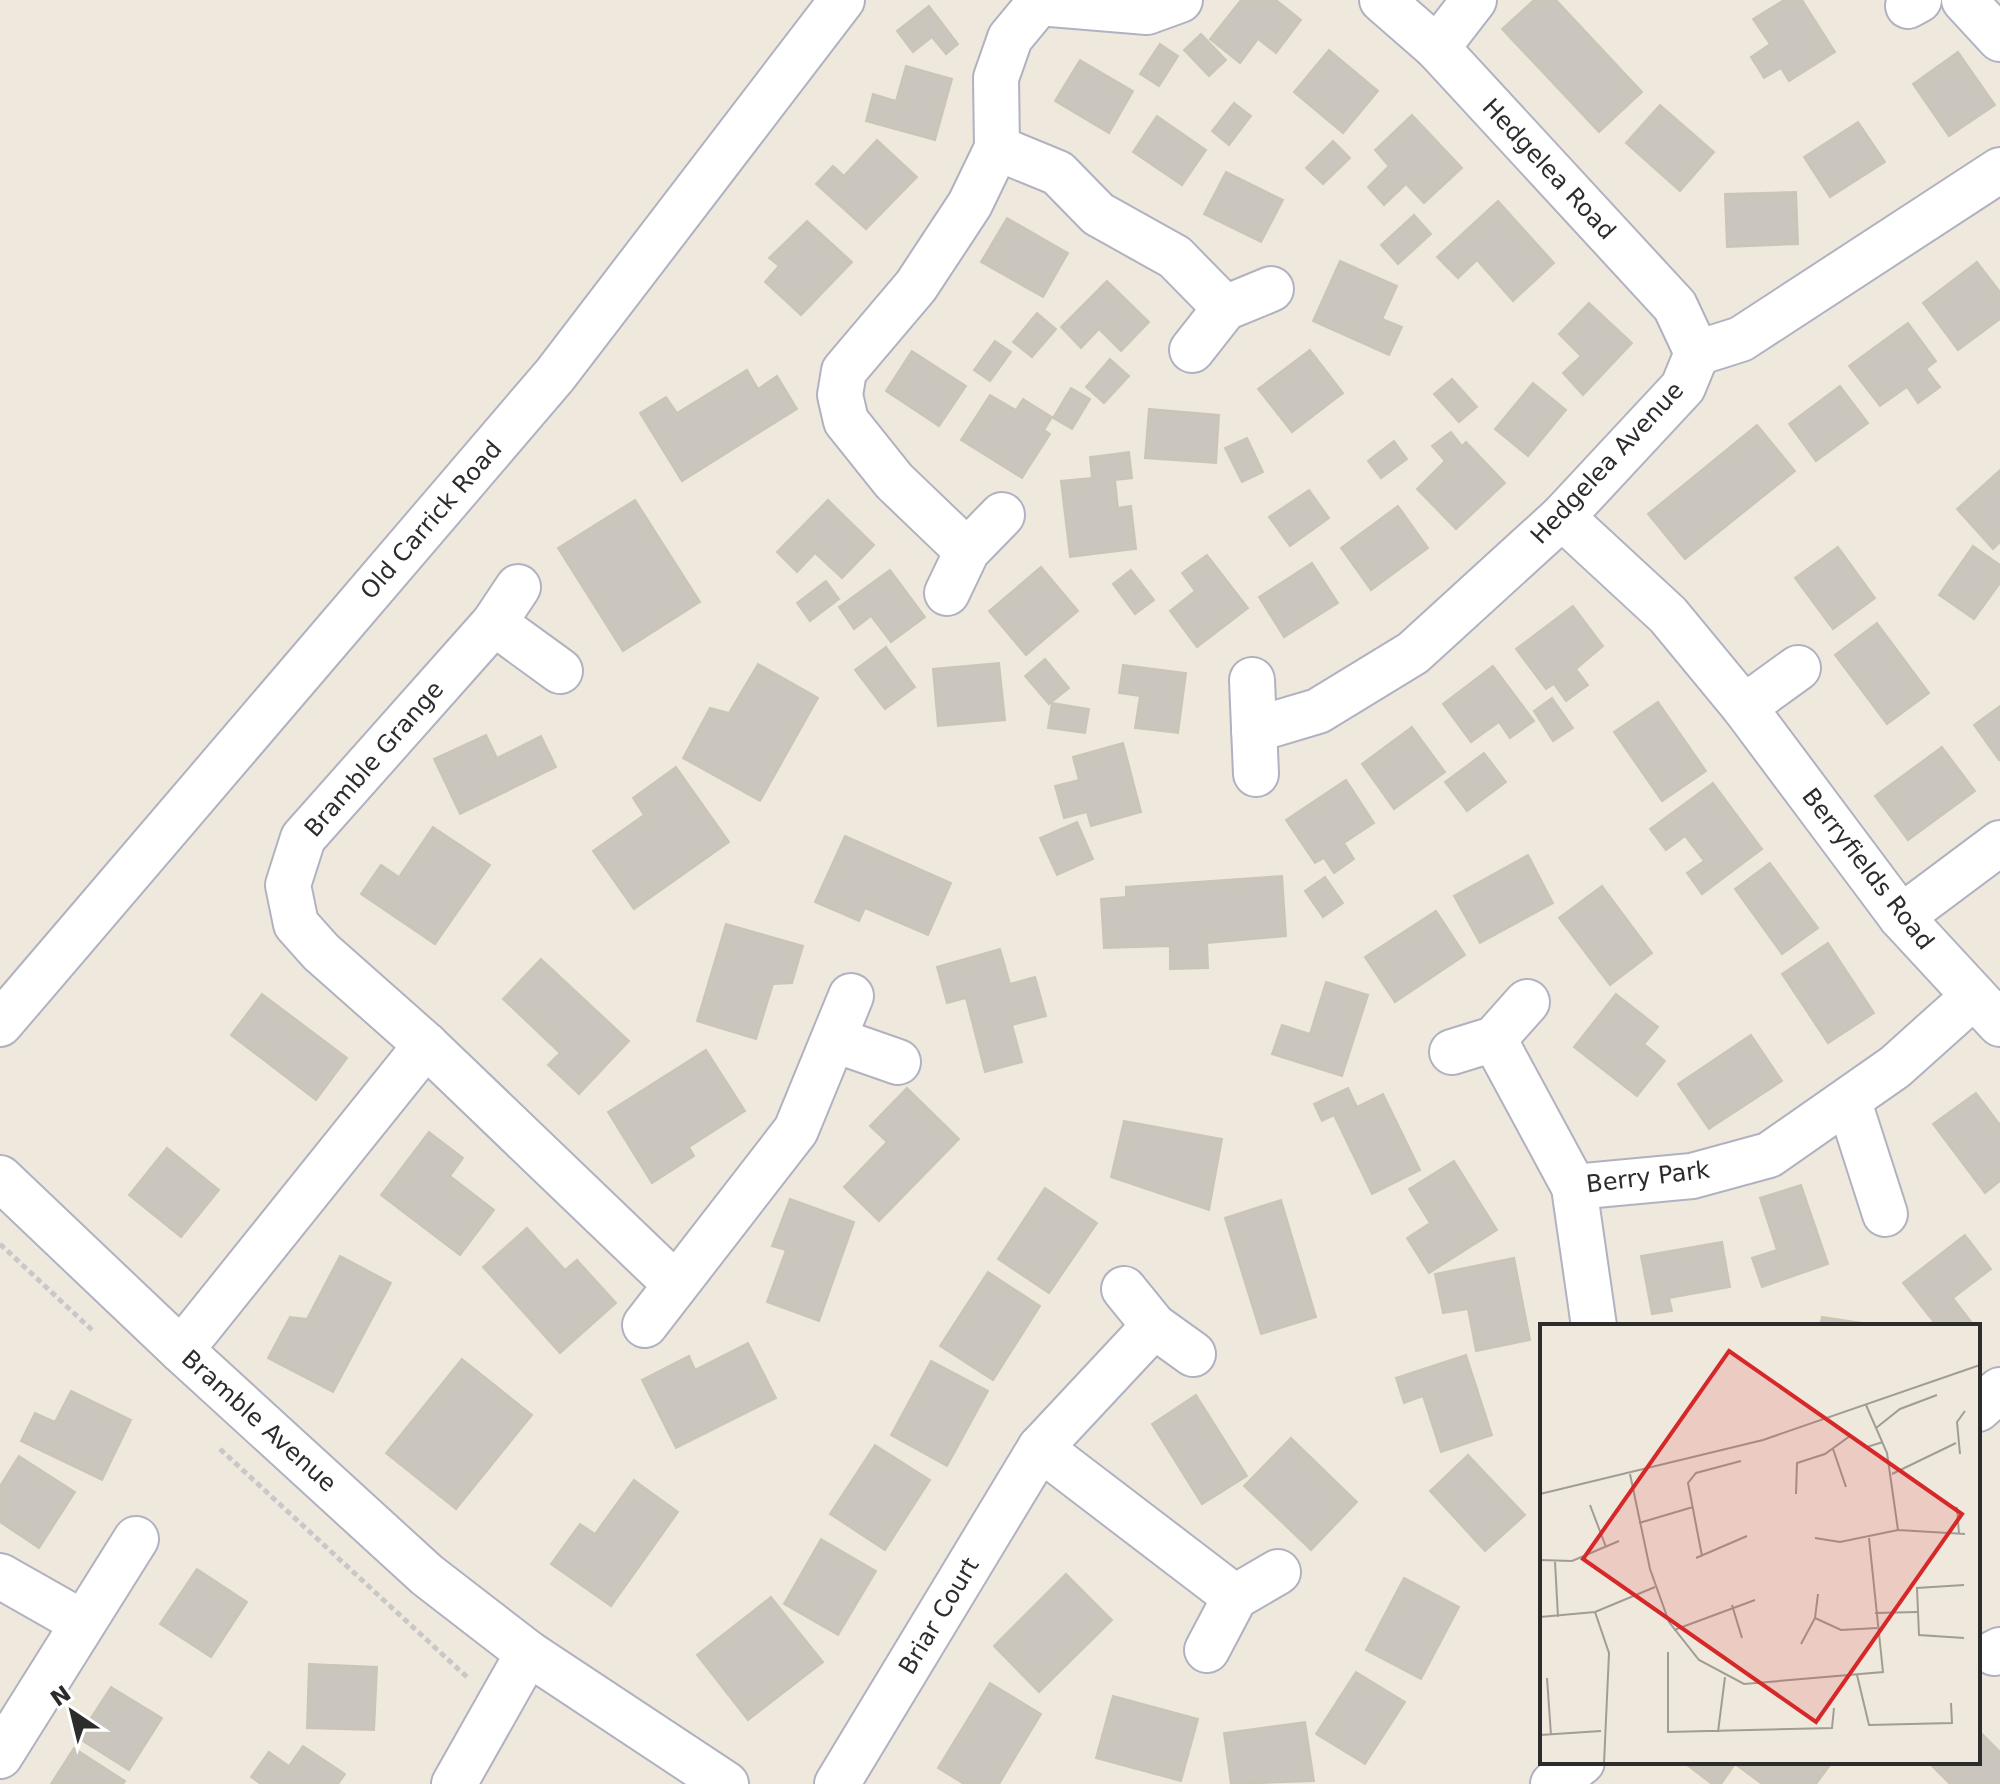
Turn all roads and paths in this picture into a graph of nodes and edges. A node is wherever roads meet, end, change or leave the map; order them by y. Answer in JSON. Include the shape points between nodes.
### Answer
{"nodes":[{"id":1,"x":842,"y":0,"type":"edge"},
{"id":2,"x":1180,"y":0,"type":"edge"},
{"id":3,"x":1382,"y":0,"type":"edge"},
{"id":4,"x":1474,"y":0,"type":"edge"},
{"id":5,"x":1964,"y":0,"type":"edge"},
{"id":6,"x":2000,"y":39,"type":"edge"},
{"id":7,"x":1437,"y":48,"type":"junction"},
{"id":8,"x":997,"y":148,"type":"junction"},
{"id":9,"x":2000,"y":170,"type":"edge"},
{"id":10,"x":1271,"y":289,"type":"dead end"},
{"id":11,"x":1225,"y":308,"type":"junction"},
{"id":12,"x":1192,"y":350,"type":"dead end"},
{"id":13,"x":1697,"y":353,"type":"junction"},
{"id":14,"x":1002,"y":515,"type":"dead end"},
{"id":15,"x":1562,"y":517,"type":"junction"},
{"id":16,"x":967,"y":551,"type":"junction"},
{"id":17,"x":518,"y":587,"type":"dead end"},
{"id":18,"x":947,"y":593,"type":"dead end"},
{"id":19,"x":494,"y":623,"type":"junction"},
{"id":20,"x":1798,"y":668,"type":"dead end"},
{"id":21,"x":560,"y":671,"type":"dead end"},
{"id":22,"x":1252,"y":680,"type":"dead end"},
{"id":23,"x":1744,"y":707,"type":"junction"},
{"id":24,"x":1254,"y":730,"type":"junction"},
{"id":25,"x":1256,"y":774,"type":"dead end"},
{"id":26,"x":2000,"y":843,"type":"edge"},
{"id":27,"x":1901,"y":917,"type":"junction"},
{"id":28,"x":851,"y":996,"type":"dead end"},
{"id":29,"x":1527,"y":1002,"type":"dead end"},
{"id":30,"x":1987,"y":1010,"type":"edge"},
{"id":31,"x":0,"y":1024,"type":"edge"},
{"id":32,"x":1494,"y":1039,"type":"junction"},
{"id":33,"x":835,"y":1040,"type":"junction"},
{"id":34,"x":426,"y":1045,"type":"junction"},
{"id":35,"x":1452,"y":1052,"type":"dead end"},
{"id":36,"x":898,"y":1062,"type":"dead end"},
{"id":37,"x":1849,"y":1102,"type":"junction"},
{"id":38,"x":0,"y":1178,"type":"edge"},
{"id":39,"x":1574,"y":1187,"type":"junction"},
{"id":40,"x":1885,"y":1214,"type":"dead end"},
{"id":41,"x":0,"y":1244,"type":"edge"},
{"id":42,"x":675,"y":1284,"type":"junction"},
{"id":43,"x":1124,"y":1289,"type":"dead end"},
{"id":44,"x":1594,"y":1324,"type":"edge"},
{"id":45,"x":645,"y":1325,"type":"dead end"},
{"id":46,"x":1154,"y":1326,"type":"junction"},
{"id":47,"x":99,"y":1336,"type":"dead end"},
{"id":48,"x":181,"y":1350,"type":"junction"},
{"id":49,"x":1193,"y":1354,"type":"dead end"},
{"id":50,"x":2000,"y":1390,"type":"edge"},
{"id":51,"x":1980,"y":1407,"type":"edge"},
{"id":52,"x":214,"y":1444,"type":"dead end"},
{"id":53,"x":1040,"y":1448,"type":"junction"},
{"id":54,"x":136,"y":1539,"type":"dead end"},
{"id":55,"x":1278,"y":1572,"type":"dead end"},
{"id":56,"x":0,"y":1576,"type":"edge"},
{"id":57,"x":1235,"y":1597,"type":"junction"},
{"id":58,"x":83,"y":1623,"type":"junction"},
{"id":59,"x":1207,"y":1650,"type":"dead end"},
{"id":60,"x":528,"y":1653,"type":"junction"},
{"id":61,"x":499,"y":1705,"type":"junction"},
{"id":62,"x":0,"y":1756,"type":"edge"},
{"id":63,"x":1579,"y":1764,"type":"edge"},
{"id":64,"x":454,"y":1784,"type":"edge"},
{"id":65,"x":726,"y":1784,"type":"edge"},
{"id":66,"x":837,"y":1784,"type":"edge"},
{"id":67,"x":1553,"y":1784,"type":"edge"}],
"edges":[{"from":1,"to":31,"type":"street","name":"Old Carrick Road","via":[[555,375]]},
{"from":2,"to":8,"type":"street","via":[[1147,12],[1039,3],[1010,38],[996,78]]},
{"from":3,"to":7,"type":"street","name":"Hedgelea Road"},
{"from":4,"to":7,"type":"street"},
{"from":5,"to":6,"type":"street"},
{"from":7,"to":13,"type":"street","name":"Hedgelea Road","via":[[1675,306]]},
{"from":8,"to":11,"type":"street","via":[[1058,173],[1098,214],[1175,257]]},
{"from":8,"to":16,"type":"street","via":[[970,204],[916,286],[844,371],[840,395],[846,421],[894,481]]},
{"from":9,"to":13,"type":"street","via":[[1741,339]]},
{"from":10,"to":11,"type":"street"},
{"from":11,"to":12,"type":"street"},
{"from":13,"to":15,"type":"street","name":"Hedgelea Avenue","via":[[1683,387]]},
{"from":14,"to":16,"type":"street"},
{"from":15,"to":23,"type":"street","name":"Berryfields Road","via":[[1668,615]]},
{"from":15,"to":24,"type":"street","name":"Hedgelea Avenue","via":[[1413,653],[1318,711]]},
{"from":16,"to":18,"type":"street"},
{"from":17,"to":19,"type":"street","name":"Bramble Grange"},
{"from":19,"to":21,"type":"street"},
{"from":19,"to":34,"type":"street","name":"Bramble Grange","via":[[303,838],[288,885],[296,924]]},
{"from":20,"to":23,"type":"street"},
{"from":22,"to":24,"type":"street"},
{"from":23,"to":27,"type":"street","name":"Berryfields Road"},
{"from":24,"to":25,"type":"street"},
{"from":26,"to":27,"type":"street"},
{"from":27,"to":30,"type":"street","name":"Berryfields Road"},
{"from":28,"to":33,"type":"street"},
{"from":29,"to":32,"type":"street"},
{"from":30,"to":37,"type":"street","name":"Berry Park"},
{"from":32,"to":35,"type":"street"},
{"from":32,"to":39,"type":"street","name":"Berry Park"},
{"from":33,"to":36,"type":"street"},
{"from":33,"to":42,"type":"street","via":[[796,1130]]},
{"from":34,"to":42,"type":"street","name":"Bramble Grange"},
{"from":34,"to":48,"type":"street"},
{"from":37,"to":39,"type":"street","name":"Berry Park","via":[[1769,1155],[1692,1176]]},
{"from":37,"to":40,"type":"street"},
{"from":38,"to":48,"type":"street","name":"Bramble Avenue"},
{"from":39,"to":44,"type":"street","name":"Berry Park"},
{"from":41,"to":47,"type":"path"},
{"from":42,"to":45,"type":"street"},
{"from":43,"to":46,"type":"street"},
{"from":46,"to":49,"type":"street"},
{"from":46,"to":53,"type":"street","name":"Briar Court"},
{"from":48,"to":60,"type":"street","name":"Bramble Avenue","via":[[427,1575]]},
{"from":50,"to":51,"type":"street"},
{"from":52,"to":61,"type":"path"},
{"from":53,"to":57,"type":"street"},
{"from":53,"to":66,"type":"street","name":"Briar Court"},
{"from":54,"to":58,"type":"street"},
{"from":55,"to":57,"type":"street"},
{"from":56,"to":58,"type":"street"},
{"from":57,"to":59,"type":"street"},
{"from":58,"to":62,"type":"street"},
{"from":60,"to":61,"type":"street"},
{"from":60,"to":65,"type":"street","name":"Bramble Avenue"},
{"from":61,"to":64,"type":"street"},
{"from":63,"to":67,"type":"street"}]}
